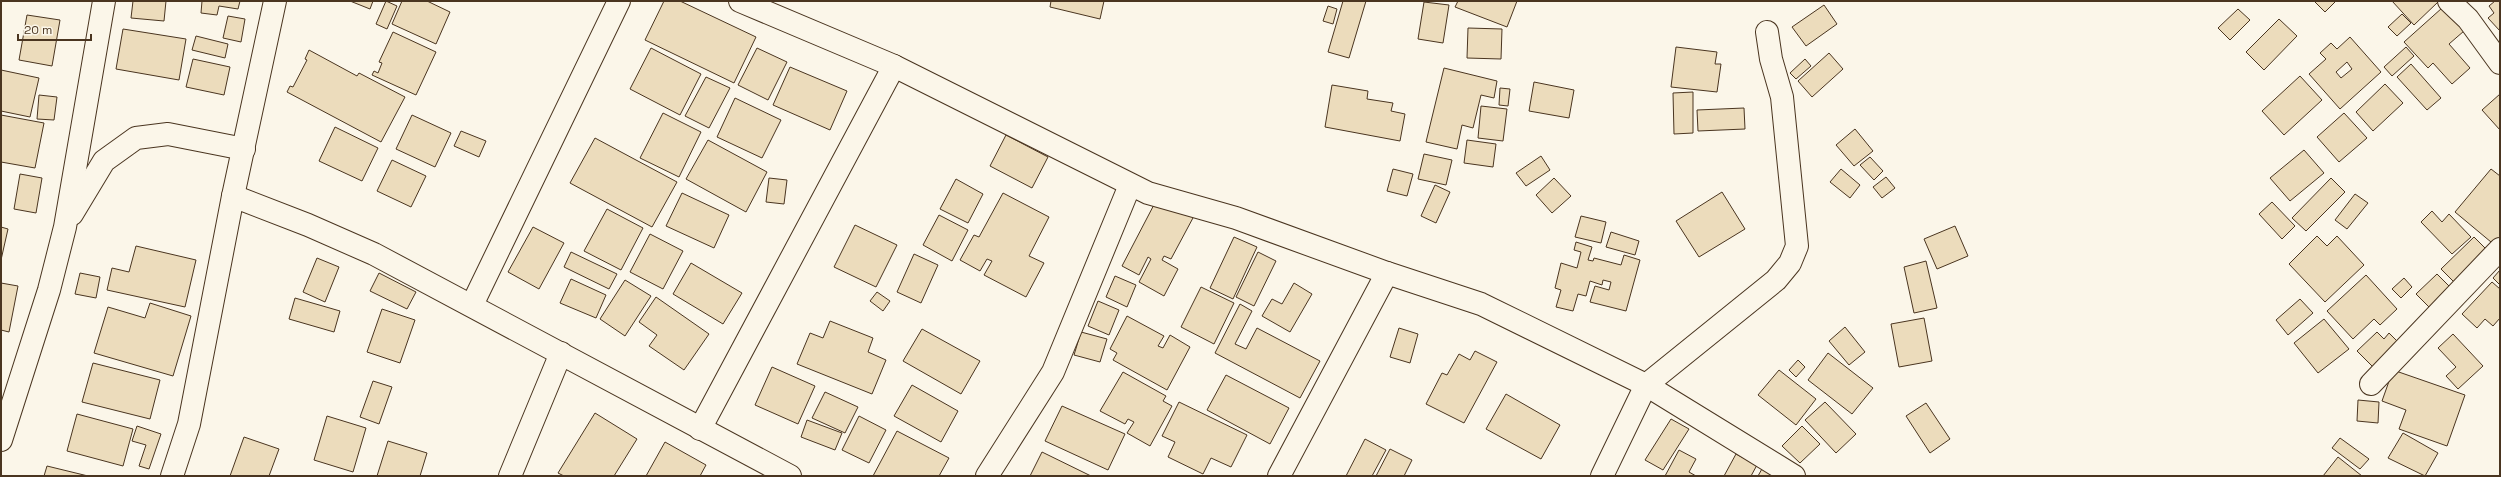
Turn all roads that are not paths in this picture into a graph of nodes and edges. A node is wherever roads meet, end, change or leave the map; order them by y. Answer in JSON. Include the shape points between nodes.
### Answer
{"nodes":[{"id":1,"x":104,"y":1,"type":"edge"},
{"id":2,"x":275,"y":1,"type":"edge"},
{"id":3,"x":619,"y":1,"type":"edge"},
{"id":4,"x":740,"y":1,"type":"edge"},
{"id":5,"x":2449,"y":1,"type":"edge"},
{"id":6,"x":1767,"y":32,"type":"dead end"},
{"id":7,"x":2500,"y":63,"type":"edge"},
{"id":8,"x":894,"y":66,"type":"junction"},
{"id":9,"x":244,"y":149,"type":"junction"},
{"id":10,"x":1130,"y":185,"type":"junction"},
{"id":11,"x":233,"y":196,"type":"junction"},
{"id":12,"x":65,"y":227,"type":"junction"},
{"id":13,"x":2500,"y":249,"type":"edge"},
{"id":14,"x":1387,"y":273,"type":"junction"},
{"id":15,"x":472,"y":305,"type":"junction"},
{"id":16,"x":561,"y":353,"type":"junction"},
{"id":17,"x":2371,"y":384,"type":"dead end"},
{"id":18,"x":1646,"y":385,"type":"junction"},
{"id":19,"x":700,"y":429,"type":"junction"},
{"id":20,"x":1,"y":440,"type":"edge"},
{"id":21,"x":172,"y":476,"type":"edge"},
{"id":22,"x":510,"y":476,"type":"edge"},
{"id":23,"x":790,"y":476,"type":"edge"},
{"id":24,"x":987,"y":476,"type":"edge"},
{"id":25,"x":1279,"y":476,"type":"edge"},
{"id":26,"x":1602,"y":476,"type":"edge"},
{"id":27,"x":1794,"y":476,"type":"edge"}],
"edges":[{"from":1,"to":12,"type":"street"},
{"from":2,"to":9,"type":"street"},
{"from":3,"to":15,"type":"street"},
{"from":4,"to":8,"type":"street"},
{"from":5,"to":7,"type":"street","via":[[2468,19]]},
{"from":6,"to":18,"type":"street","via":[[1771,59],[1782,97],[1797,246],[1790,263],[1776,280]]},
{"from":8,"to":10,"type":"street"},
{"from":8,"to":19,"type":"street"},
{"from":9,"to":11,"type":"street"},
{"from":9,"to":12,"type":"street","via":[[168,134],[136,138],[104,161]]},
{"from":10,"to":14,"type":"street","via":[[1148,193],[1236,218]]},
{"from":10,"to":24,"type":"street","via":[[1053,372]]},
{"from":11,"to":15,"type":"street","via":[[374,254]]},
{"from":11,"to":21,"type":"street","via":[[189,424]]},
{"from":12,"to":20,"type":"street","via":[[49,290]]},
{"from":13,"to":17,"type":"street"},
{"from":14,"to":18,"type":"street","via":[[1481,304]]},
{"from":14,"to":25,"type":"street"},
{"from":15,"to":16,"type":"street"},
{"from":16,"to":19,"type":"street"},
{"from":16,"to":22,"type":"street"},
{"from":18,"to":26,"type":"street"},
{"from":18,"to":27,"type":"street"},
{"from":19,"to":23,"type":"street"}]}
